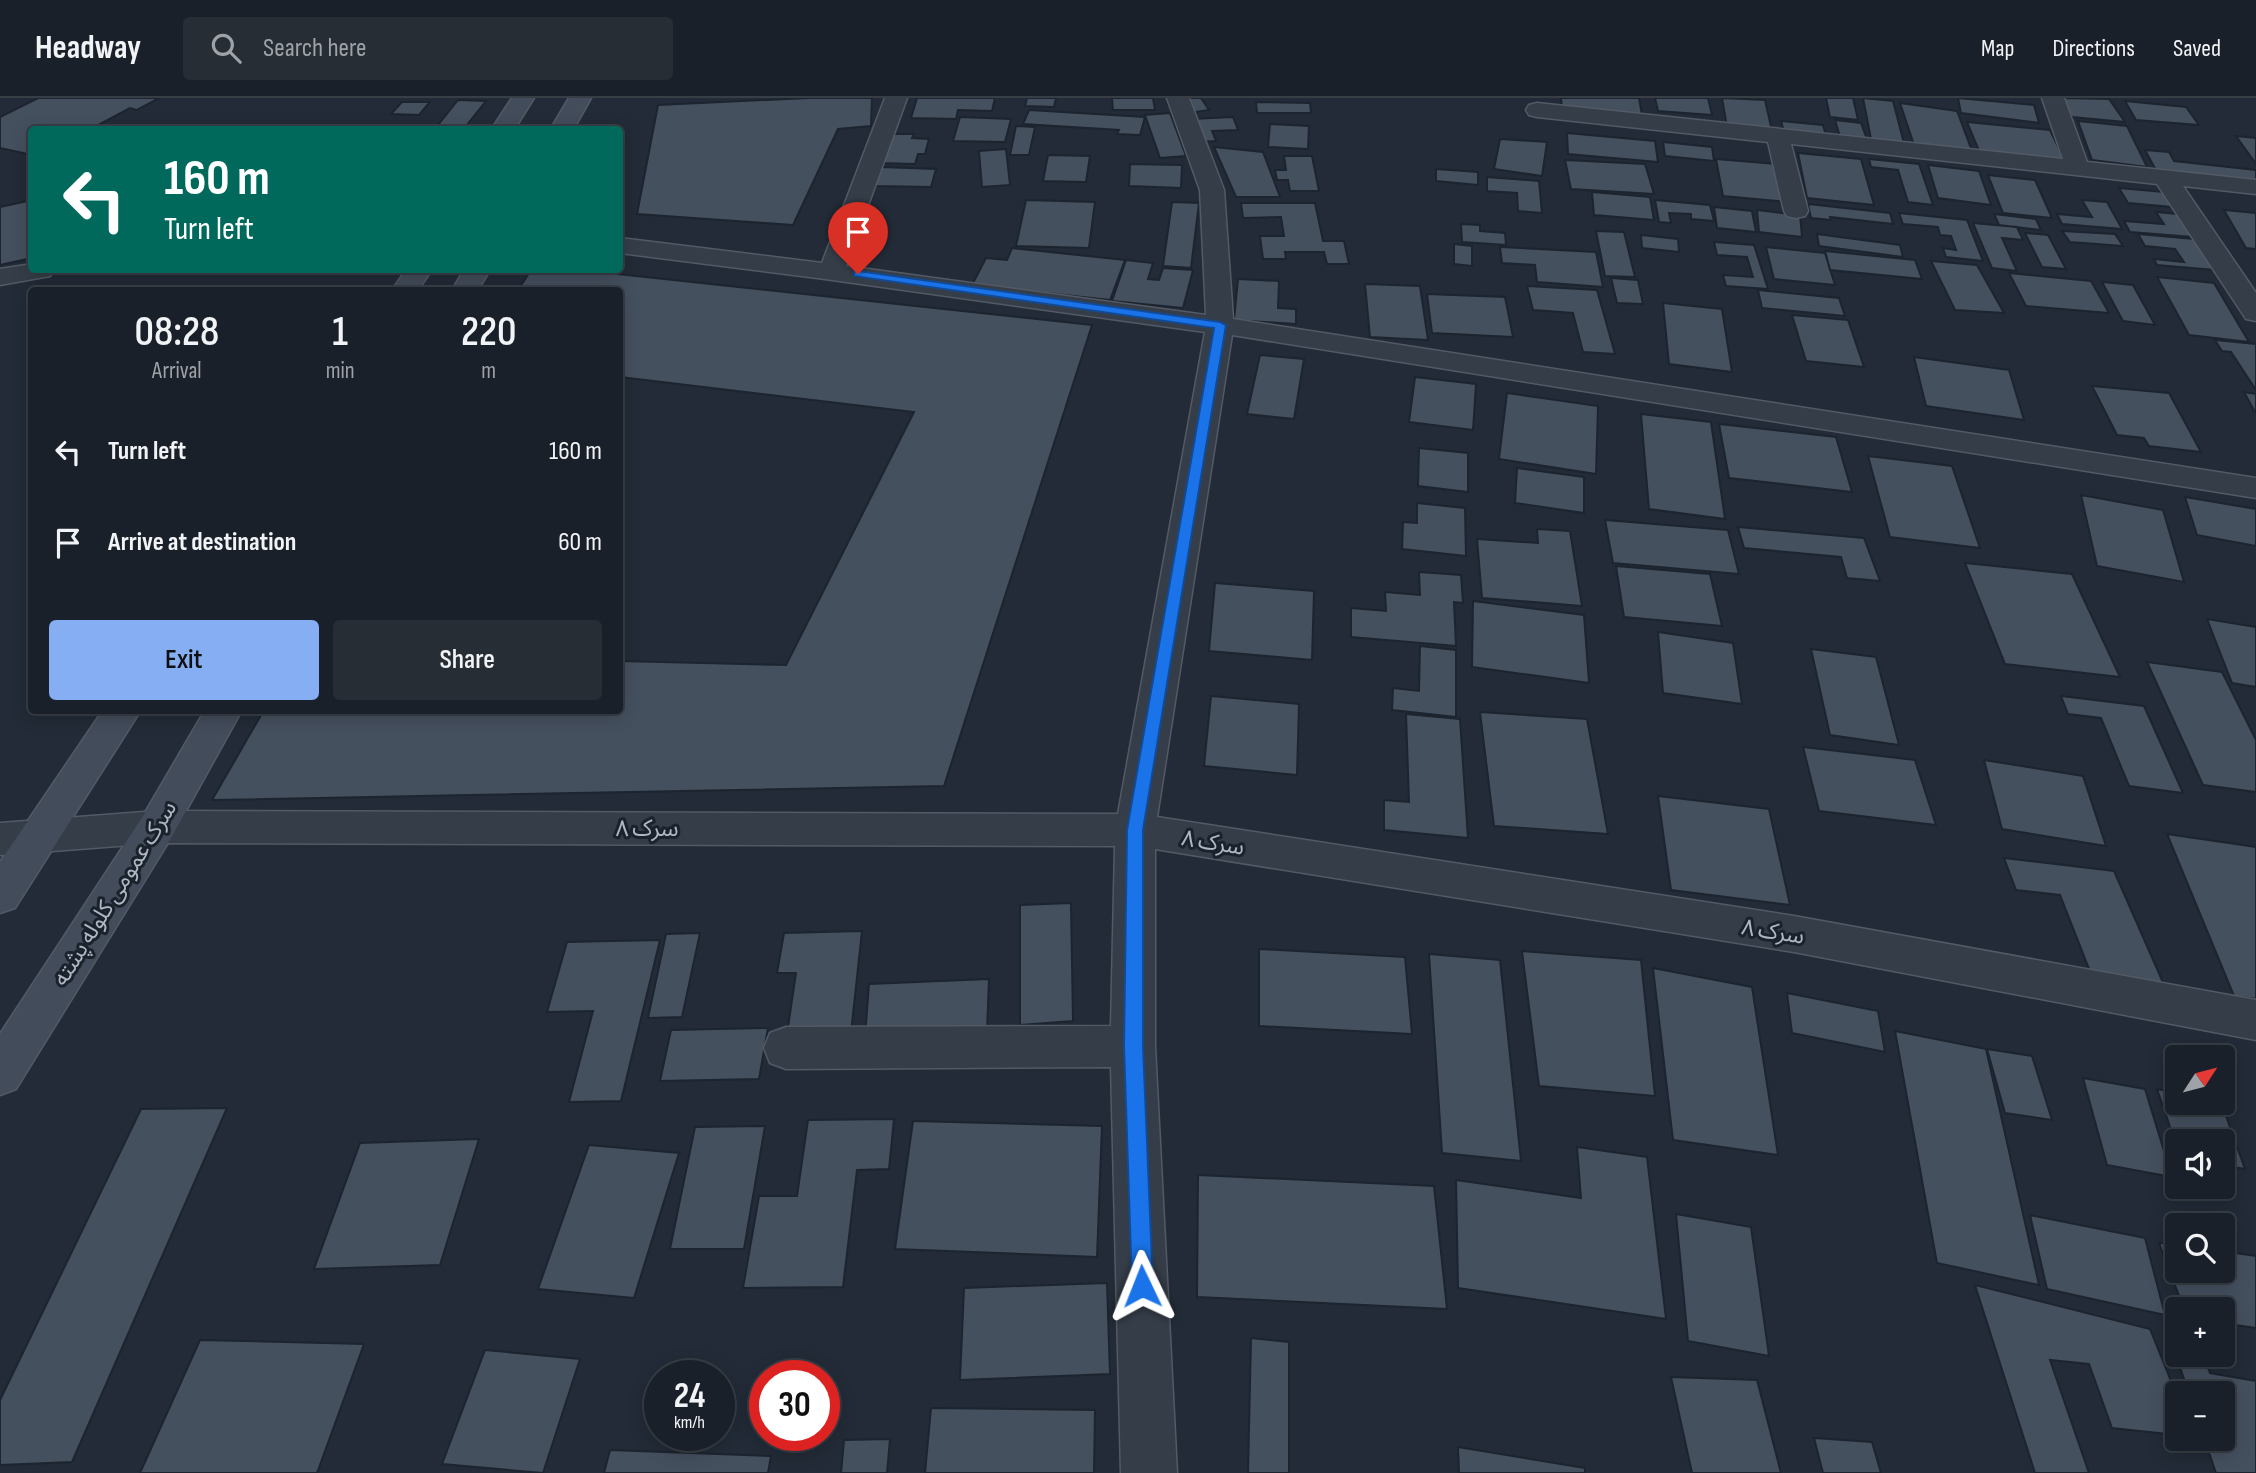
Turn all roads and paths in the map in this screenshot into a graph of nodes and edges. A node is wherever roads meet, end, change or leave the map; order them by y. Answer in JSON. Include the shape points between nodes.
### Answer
{"nodes":[{"id":1,"x":523,"y":98,"type":"edge"},
{"id":2,"x":580,"y":98,"type":"edge"},
{"id":3,"x":897,"y":98,"type":"edge"},
{"id":4,"x":1178,"y":98,"type":"edge"},
{"id":5,"x":2053,"y":98,"type":"edge"},
{"id":6,"x":1537,"y":110,"type":"dead end"},
{"id":7,"x":505,"y":126,"type":"edge"},
{"id":8,"x":563,"y":126,"type":"edge"},
{"id":9,"x":1778,"y":136,"type":"junction"},
{"id":10,"x":2078,"y":168,"type":"junction"},
{"id":11,"x":2165,"y":177,"type":"junction"},
{"id":12,"x":2256,"y":187,"type":"edge"},
{"id":13,"x":1796,"y":211,"type":"dead end"},
{"id":14,"x":623,"y":246,"type":"edge"},
{"id":15,"x":831,"y":270,"type":"junction"},
{"id":16,"x":28,"y":272,"type":"edge"},
{"id":17,"x":0,"y":277,"type":"edge"},
{"id":18,"x":2256,"y":313,"type":"edge"},
{"id":19,"x":1220,"y":325,"type":"junction"},
{"id":20,"x":2256,"y":488,"type":"edge"},
{"id":21,"x":121,"y":714,"type":"edge"},
{"id":22,"x":222,"y":714,"type":"edge"},
{"id":23,"x":157,"y":827,"type":"junction"},
{"id":24,"x":1135,"y":830,"type":"junction"},
{"id":25,"x":39,"y":836,"type":"junction"},
{"id":26,"x":0,"y":839,"type":"edge"},
{"id":27,"x":0,"y":896,"type":"edge"},
{"id":28,"x":2256,"y":1020,"type":"edge"},
{"id":29,"x":1133,"y":1046,"type":"junction"},
{"id":30,"x":786,"y":1048,"type":"dead end"},
{"id":31,"x":0,"y":1074,"type":"edge"},
{"id":32,"x":1149,"y":1473,"type":"edge"}],
"edges":[{"from":1,"to":7,"type":"main road"},
{"from":2,"to":8,"type":"main road"},
{"from":3,"to":15,"type":"street"},
{"from":4,"to":19,"type":"street","via":[[1212,190]]},
{"from":5,"to":10,"type":"street"},
{"from":6,"to":9,"type":"street"},
{"from":9,"to":10,"type":"street"},
{"from":9,"to":13,"type":"street"},
{"from":10,"to":11,"type":"street"},
{"from":11,"to":12,"type":"street"},
{"from":11,"to":18,"type":"street"},
{"from":14,"to":15,"type":"street"},
{"from":15,"to":19,"type":"street"},
{"from":16,"to":17,"type":"street"},
{"from":19,"to":20,"type":"street"},
{"from":19,"to":24,"type":"street"},
{"from":21,"to":25,"type":"main road"},
{"from":22,"to":23,"type":"main road","name":"سرک عمومی کلوله پشته"},
{"from":23,"to":24,"type":"street","name":"سرک ۸"},
{"from":23,"to":25,"type":"street","name":"سرک ۸"},
{"from":23,"to":31,"type":"main road","name":"سرک عمومی کلوله پشته"},
{"from":24,"to":28,"type":"street","name":"سرک ۸","via":[[1794,934]]},
{"from":24,"to":29,"type":"street"},
{"from":25,"to":26,"type":"street","name":"سرک ۸"},
{"from":25,"to":27,"type":"main road"},
{"from":29,"to":30,"type":"street"},
{"from":29,"to":32,"type":"street"}]}
